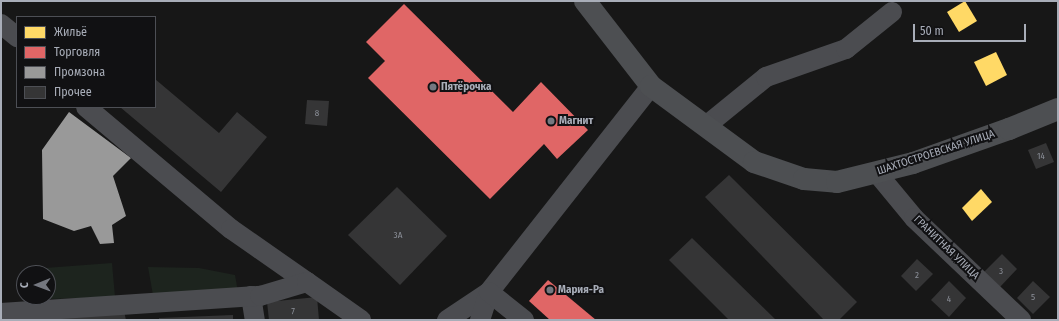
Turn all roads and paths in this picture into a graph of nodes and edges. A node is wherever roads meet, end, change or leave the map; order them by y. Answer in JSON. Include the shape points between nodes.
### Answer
{"nodes":[{"id":1,"x":585,"y":1,"type":"edge"},
{"id":2,"x":892,"y":12,"type":"dead end"},
{"id":3,"x":1,"y":24,"type":"edge"},
{"id":4,"x":16,"y":36,"type":"edge"},
{"id":5,"x":652,"y":86,"type":"junction"},
{"id":6,"x":87,"y":108,"type":"edge"},
{"id":7,"x":1058,"y":109,"type":"edge"},
{"id":8,"x":707,"y":125,"type":"junction"},
{"id":9,"x":876,"y":172,"type":"junction"},
{"id":10,"x":307,"y":282,"type":"junction"},
{"id":11,"x":489,"y":292,"type":"junction"},
{"id":12,"x":251,"y":296,"type":"junction"},
{"id":13,"x":144,"y":311,"type":"edge"},
{"id":14,"x":1,"y":313,"type":"edge"},
{"id":15,"x":31,"y":315,"type":"edge"},
{"id":16,"x":255,"y":320,"type":"edge"},
{"id":17,"x":361,"y":320,"type":"edge"},
{"id":18,"x":447,"y":320,"type":"edge"},
{"id":19,"x":480,"y":320,"type":"edge"},
{"id":20,"x":524,"y":320,"type":"edge"},
{"id":21,"x":1021,"y":320,"type":"edge"}],
"edges":[{"from":1,"to":5,"type":"main road","name":"ШАХТОСТРОЕВСКАЯ УЛИЦА"},
{"from":2,"to":8,"type":"street","via":[[846,49],[766,77]]},
{"from":3,"to":4,"type":"street"},
{"from":5,"to":8,"type":"main road","name":"ШАХТОСТРОЕВСКАЯ УЛИЦА"},
{"from":5,"to":11,"type":"street"},
{"from":6,"to":10,"type":"street","via":[[231,230]]},
{"from":7,"to":9,"type":"main road","name":"ШАХТОСТРОЕВСКАЯ УЛИЦА","via":[[1009,130],[913,163]]},
{"from":8,"to":9,"type":"main road","name":"ШАХТОСТРОЕВСКАЯ УЛИЦА","via":[[754,162],[804,179],[837,182]]},
{"from":9,"to":21,"type":"street","name":"ГРАНИТНАЯ УЛИЦА","via":[[914,218]]},
{"from":10,"to":12,"type":"street"},
{"from":10,"to":17,"type":"street"},
{"from":11,"to":18,"type":"street"},
{"from":11,"to":19,"type":"street"},
{"from":11,"to":20,"type":"street"},
{"from":12,"to":13,"type":"street"},
{"from":12,"to":16,"type":"street"},
{"from":13,"to":15,"type":"street"},
{"from":14,"to":15,"type":"street"}]}
